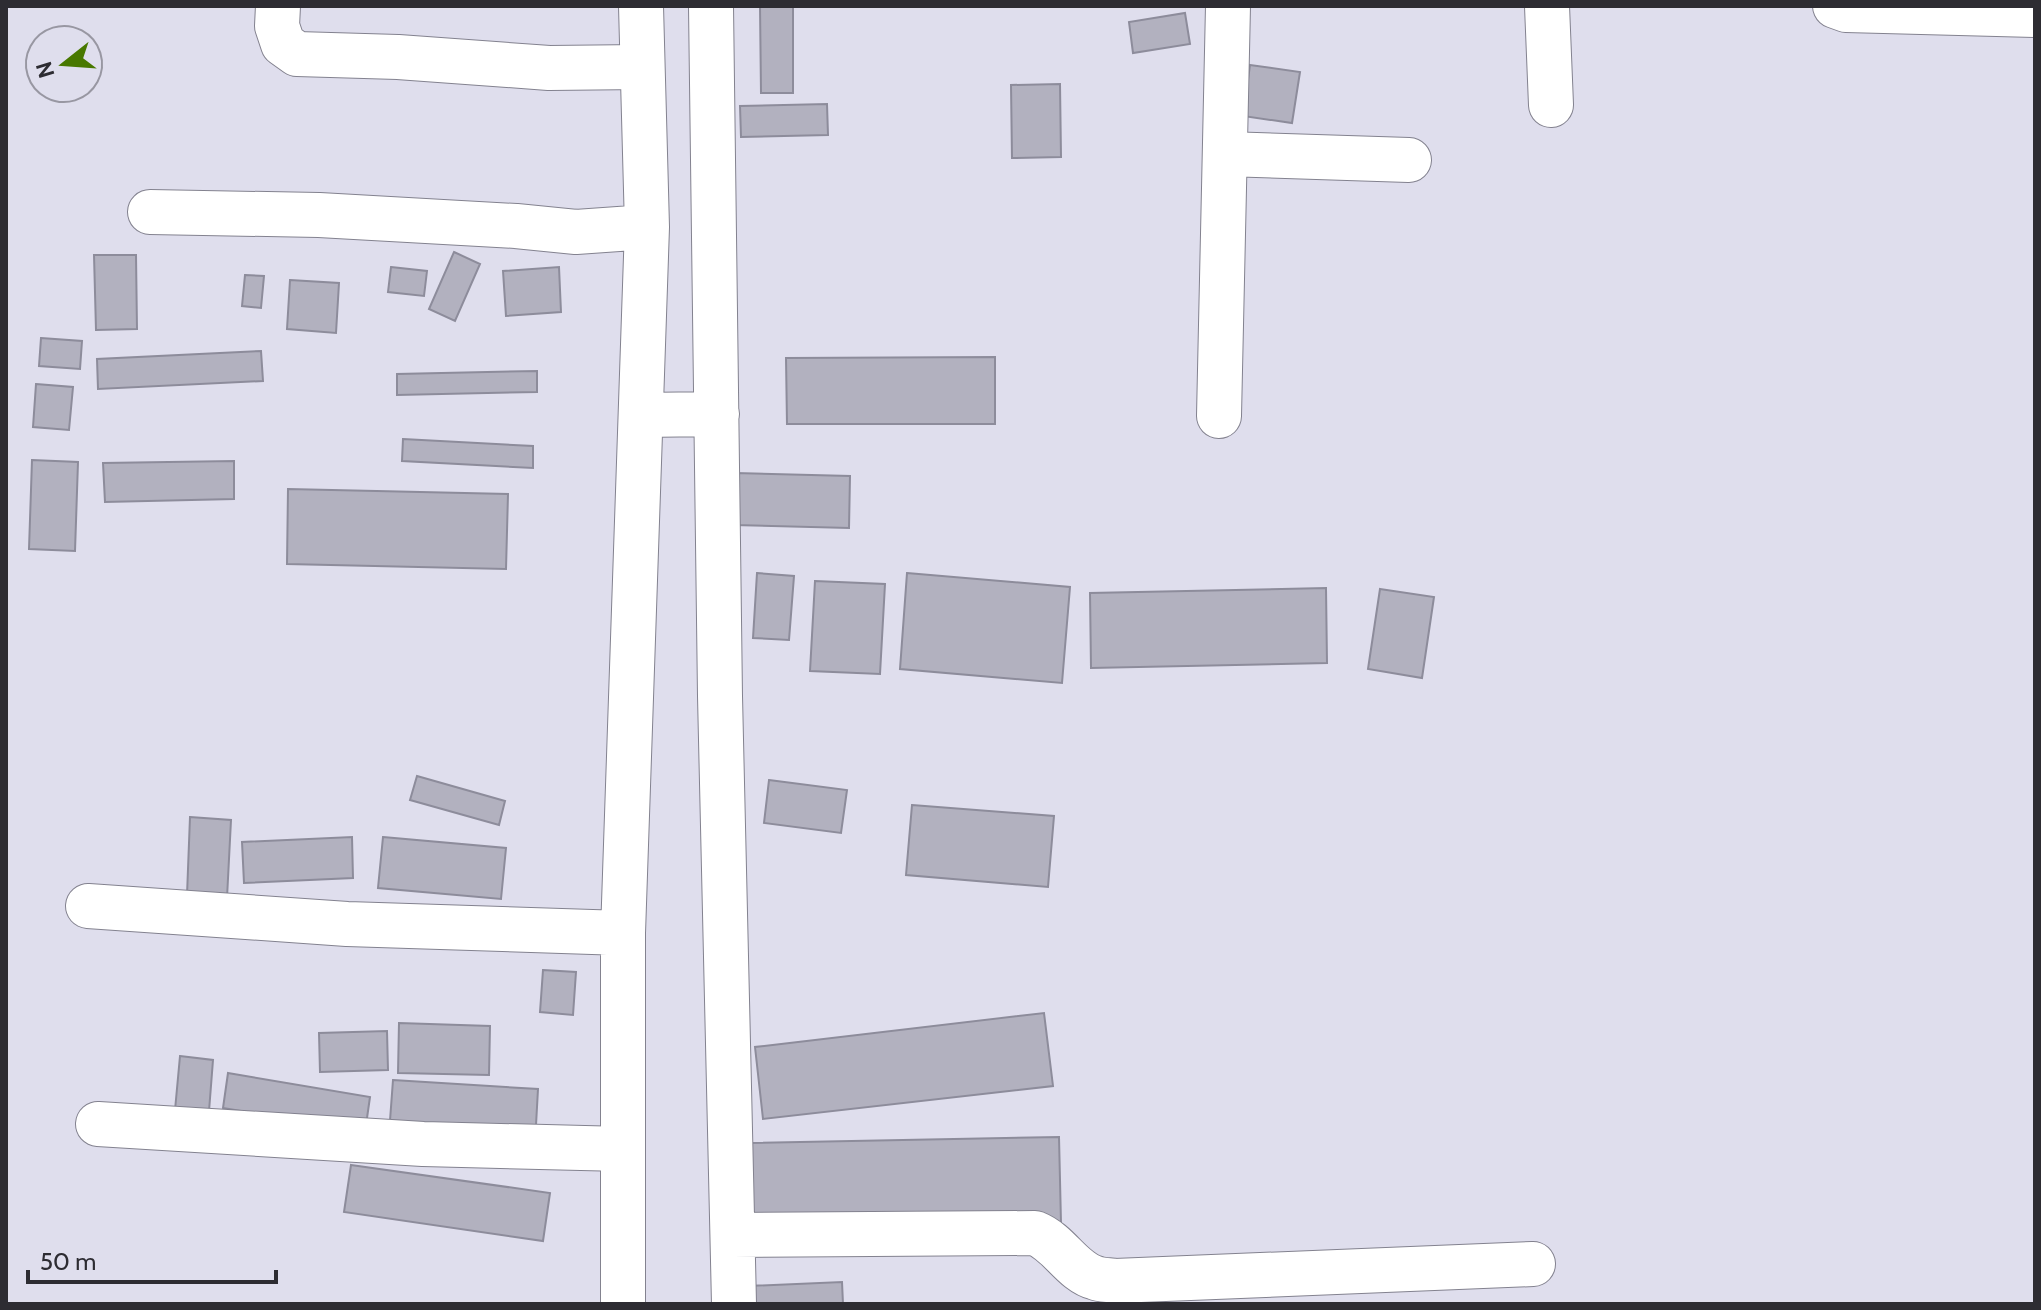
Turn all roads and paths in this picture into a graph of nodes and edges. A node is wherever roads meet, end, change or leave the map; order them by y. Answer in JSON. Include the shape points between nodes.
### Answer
{"nodes":[{"id":1,"x":278,"y":6,"type":"edge"},
{"id":2,"x":641,"y":6,"type":"edge"},
{"id":3,"x":711,"y":6,"type":"edge"},
{"id":4,"x":1228,"y":6,"type":"edge"},
{"id":5,"x":1547,"y":6,"type":"edge"},
{"id":6,"x":1835,"y":6,"type":"edge"},
{"id":7,"x":2035,"y":15,"type":"edge"},
{"id":8,"x":629,"y":67,"type":"junction"},
{"id":9,"x":1551,"y":105,"type":"dead end"},
{"id":10,"x":1225,"y":154,"type":"junction"},
{"id":11,"x":1409,"y":160,"type":"dead end"},
{"id":12,"x":150,"y":212,"type":"dead end"},
{"id":13,"x":639,"y":228,"type":"junction"},
{"id":14,"x":717,"y":414,"type":"junction"},
{"id":15,"x":641,"y":415,"type":"junction"},
{"id":16,"x":1219,"y":416,"type":"dead end"},
{"id":17,"x":88,"y":906,"type":"dead end"},
{"id":18,"x":623,"y":933,"type":"junction"},
{"id":19,"x":98,"y":1124,"type":"dead end"},
{"id":20,"x":623,"y":1149,"type":"junction"},
{"id":21,"x":733,"y":1235,"type":"junction"},
{"id":22,"x":1533,"y":1264,"type":"dead end"},
{"id":23,"x":623,"y":1304,"type":"edge"},
{"id":24,"x":734,"y":1304,"type":"edge"}],
"edges":[{"from":1,"to":8,"type":"street","via":[[283,44],[297,54],[549,68]]},
{"from":2,"to":8,"type":"street"},
{"from":3,"to":14,"type":"street"},
{"from":4,"to":10,"type":"street"},
{"from":5,"to":9,"type":"street"},
{"from":6,"to":7,"type":"street"},
{"from":8,"to":13,"type":"street"},
{"from":10,"to":11,"type":"street"},
{"from":10,"to":16,"type":"street"},
{"from":12,"to":13,"type":"street","via":[[319,215],[576,232]]},
{"from":13,"to":15,"type":"street"},
{"from":14,"to":15,"type":"street"},
{"from":14,"to":21,"type":"street"},
{"from":15,"to":18,"type":"street"},
{"from":17,"to":18,"type":"street","via":[[347,924]]},
{"from":18,"to":20,"type":"street"},
{"from":19,"to":20,"type":"street","via":[[423,1144]]},
{"from":20,"to":23,"type":"street"},
{"from":21,"to":22,"type":"street","via":[[1035,1233],[1050,1239],[1093,1278],[1115,1281]]},
{"from":21,"to":24,"type":"street"}]}
